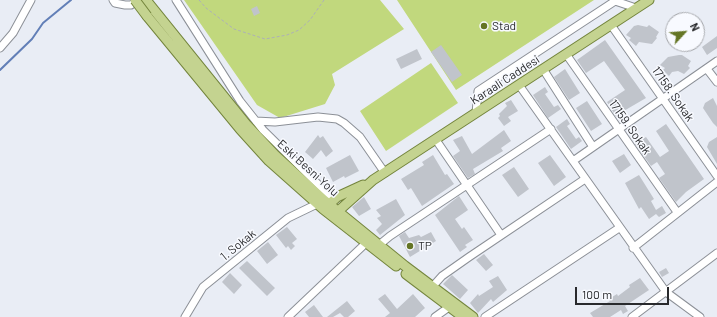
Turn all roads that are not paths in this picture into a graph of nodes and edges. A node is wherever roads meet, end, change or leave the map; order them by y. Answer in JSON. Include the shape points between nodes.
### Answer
{"nodes":[{"id":1,"x":32,"y":0,"type":"edge"},
{"id":2,"x":112,"y":0,"type":"edge"},
{"id":3,"x":135,"y":0,"type":"edge"},
{"id":4,"x":138,"y":0,"type":"edge"},
{"id":5,"x":146,"y":0,"type":"edge"},
{"id":6,"x":176,"y":0,"type":"edge"},
{"id":7,"x":649,"y":0,"type":"edge"},
{"id":8,"x":636,"y":8,"type":"junction"},
{"id":9,"x":151,"y":13,"type":"junction"},
{"id":10,"x":611,"y":25,"type":"junction"},
{"id":11,"x":0,"y":48,"type":"edge"},
{"id":12,"x":566,"y":54,"type":"junction"},
{"id":13,"x":717,"y":61,"type":"edge"},
{"id":14,"x":543,"y":69,"type":"junction"},
{"id":15,"x":707,"y":69,"type":"junction"},
{"id":16,"x":717,"y":82,"type":"edge"},
{"id":17,"x":519,"y":85,"type":"junction"},
{"id":18,"x":663,"y":99,"type":"junction"},
{"id":19,"x":476,"y":113,"type":"junction"},
{"id":20,"x":256,"y":121,"type":"junction"},
{"id":21,"x":551,"y":129,"type":"junction"},
{"id":22,"x":619,"y":129,"type":"junction"},
{"id":23,"x":436,"y":140,"type":"junction"},
{"id":24,"x":593,"y":147,"type":"junction"},
{"id":25,"x":573,"y":161,"type":"junction"},
{"id":26,"x":385,"y":173,"type":"junction"},
{"id":27,"x":717,"y":176,"type":"edge"},
{"id":28,"x":585,"y":179,"type":"junction"},
{"id":29,"x":373,"y":180,"type":"junction"},
{"id":30,"x":717,"y":182,"type":"edge"},
{"id":31,"x":468,"y":185,"type":"junction"},
{"id":32,"x":326,"y":204,"type":"junction"},
{"id":33,"x":677,"y":212,"type":"junction"},
{"id":34,"x":335,"y":214,"type":"junction"},
{"id":35,"x":619,"y":228,"type":"junction"},
{"id":36,"x":501,"y":235,"type":"junction"},
{"id":37,"x":366,"y":243,"type":"junction"},
{"id":38,"x":379,"y":245,"type":"junction"},
{"id":39,"x":634,"y":248,"type":"junction"},
{"id":40,"x":717,"y":253,"type":"edge"},
{"id":41,"x":433,"y":286,"type":"junction"},
{"id":42,"x":666,"y":292,"type":"junction"},
{"id":43,"x":449,"y":307,"type":"junction"},
{"id":44,"x":184,"y":317,"type":"edge"},
{"id":45,"x":288,"y":317,"type":"edge"},
{"id":46,"x":435,"y":317,"type":"edge"},
{"id":47,"x":463,"y":317,"type":"edge"},
{"id":48,"x":473,"y":317,"type":"edge"},
{"id":49,"x":485,"y":317,"type":"edge"},
{"id":50,"x":632,"y":317,"type":"edge"},
{"id":51,"x":700,"y":317,"type":"edge"}],
"edges":[{"from":1,"to":11,"type":"street","via":[[13,33]]},
{"from":2,"to":4,"type":"street","via":[[125,5],[131,5]]},
{"from":3,"to":9,"type":"main road","bridge":true},
{"from":5,"to":9,"type":"main road"},
{"from":6,"to":20,"type":"street","via":[[240,101]]},
{"from":7,"to":8,"type":"main road","name":"Karaali Caddesi"},
{"from":8,"to":10,"type":"main road","name":"Karaali Caddesi"},
{"from":8,"to":19,"type":"street","via":[[615,1],[478,91]]},
{"from":9,"to":32,"type":"main road","name":"Eski Besni Yolu","via":[[259,151]]},
{"from":10,"to":12,"type":"main road","name":"Karaali Caddesi"},
{"from":10,"to":18,"type":"street","name":"17158. Sokak"},
{"from":12,"to":14,"type":"main road","name":"Karaali Caddesi"},
{"from":12,"to":22,"type":"street","name":"17159. Sokak"},
{"from":13,"to":15,"type":"street"},
{"from":14,"to":17,"type":"main road","name":"Karaali Caddesi"},
{"from":14,"to":24,"type":"street"},
{"from":15,"to":16,"type":"street"},
{"from":15,"to":18,"type":"street"},
{"from":17,"to":19,"type":"main road","name":"Karaali Caddesi"},
{"from":17,"to":21,"type":"street"},
{"from":18,"to":22,"type":"street"},
{"from":18,"to":27,"type":"street","name":"17158. Sokak"},
{"from":19,"to":23,"type":"main road","name":"Karaali Caddesi"},
{"from":20,"to":26,"type":"street","via":[[275,122],[318,117],[337,119],[360,137]]},
{"from":20,"to":32,"type":"street"},
{"from":21,"to":25,"type":"street"},
{"from":21,"to":31,"type":"street"},
{"from":22,"to":24,"type":"street"},
{"from":22,"to":33,"type":"street","name":"17159. Sokak"},
{"from":23,"to":26,"type":"main road","name":"Karaali Caddesi"},
{"from":23,"to":31,"type":"street"},
{"from":24,"to":25,"type":"street"},
{"from":25,"to":28,"type":"street"},
{"from":26,"to":29,"type":"main road","name":"Karaali Caddesi"},
{"from":28,"to":35,"type":"street"},
{"from":28,"to":36,"type":"street"},
{"from":29,"to":32,"type":"main road","via":[[347,191]]},
{"from":29,"to":34,"type":"main road"},
{"from":30,"to":33,"type":"street"},
{"from":31,"to":36,"type":"street"},
{"from":31,"to":38,"type":"street"},
{"from":32,"to":34,"type":"main road","name":"Eski Besni Yolu"},
{"from":32,"to":44,"type":"street","name":"1. Sokak","via":[[288,218],[203,287]]},
{"from":33,"to":39,"type":"street"},
{"from":34,"to":37,"type":"main road","name":"Eski Besni Yolu"},
{"from":34,"to":38,"type":"main road","name":"Eski Besni Yolu"},
{"from":35,"to":39,"type":"street"},
{"from":35,"to":49,"type":"street"},
{"from":36,"to":41,"type":"street","via":[[442,276]]},
{"from":37,"to":43,"type":"main road","name":"Eski Besni Yolu"},
{"from":37,"to":45,"type":"street"},
{"from":38,"to":41,"type":"main road","name":"Eski Besni Yolu"},
{"from":39,"to":42,"type":"street"},
{"from":40,"to":42,"type":"street"},
{"from":41,"to":48,"type":"main road","name":"Eski Besni Yolu"},
{"from":42,"to":50,"type":"street"},
{"from":42,"to":51,"type":"street"},
{"from":43,"to":46,"type":"street"},
{"from":43,"to":47,"type":"main road","name":"Eski Besni Yolu"}]}
